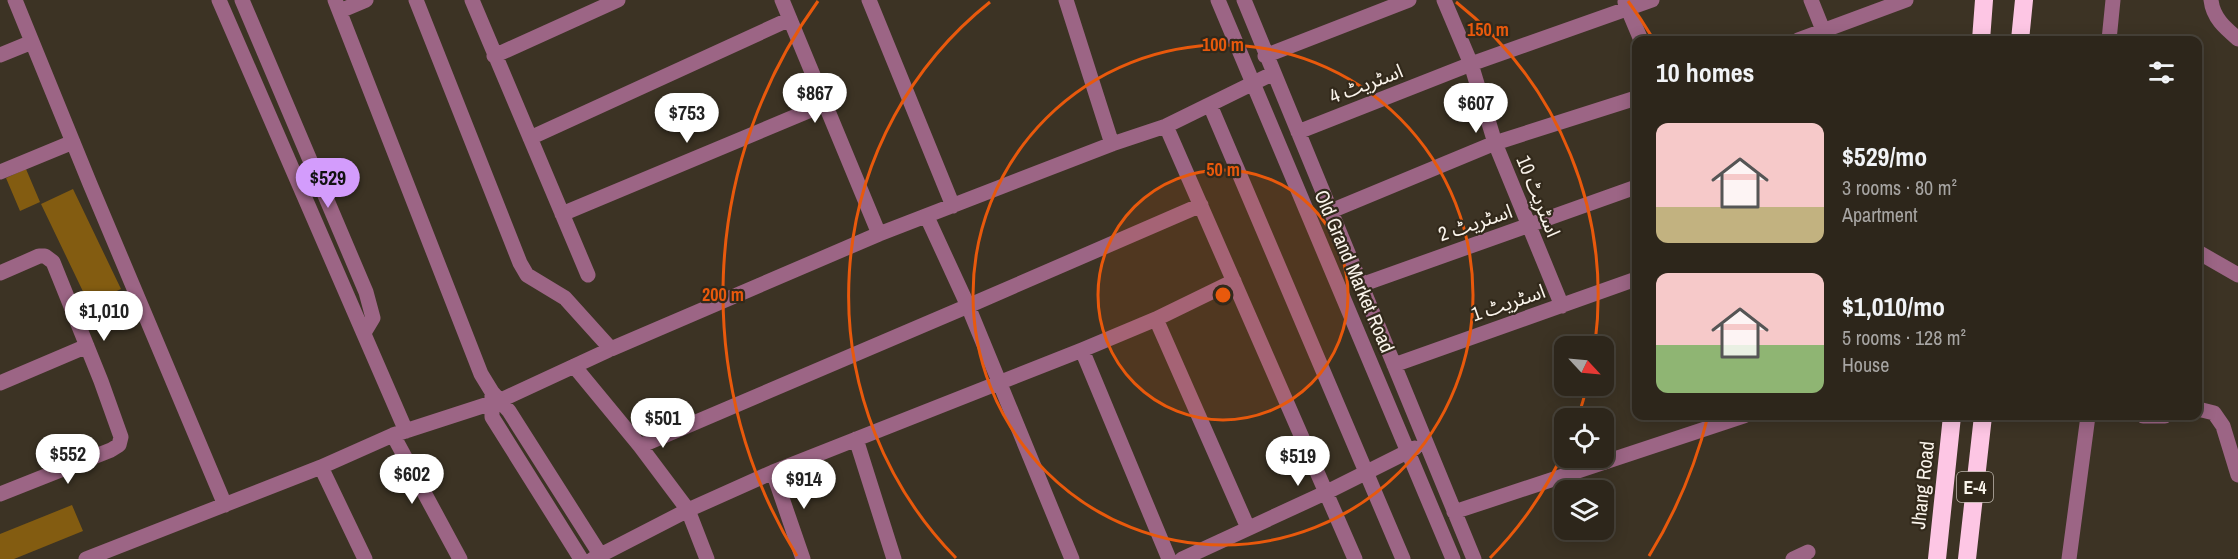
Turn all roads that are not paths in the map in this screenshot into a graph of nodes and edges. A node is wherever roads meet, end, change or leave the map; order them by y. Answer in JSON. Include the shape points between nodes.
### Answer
{"nodes":[{"id":1,"x":15,"y":0,"type":"edge"},
{"id":2,"x":219,"y":0,"type":"edge"},
{"id":3,"x":366,"y":0,"type":"edge"},
{"id":4,"x":416,"y":0,"type":"edge"},
{"id":5,"x":472,"y":0,"type":"edge"},
{"id":6,"x":618,"y":0,"type":"edge"},
{"id":7,"x":782,"y":0,"type":"edge"},
{"id":8,"x":869,"y":0,"type":"edge"},
{"id":9,"x":1066,"y":0,"type":"edge"},
{"id":10,"x":1218,"y":0,"type":"edge"},
{"id":11,"x":1244,"y":0,"type":"edge"},
{"id":12,"x":1408,"y":0,"type":"edge"},
{"id":13,"x":1444,"y":0,"type":"edge"},
{"id":14,"x":1652,"y":0,"type":"edge"},
{"id":15,"x":1811,"y":0,"type":"edge"},
{"id":16,"x":1906,"y":0,"type":"edge"},
{"id":17,"x":1984,"y":0,"type":"edge"},
{"id":18,"x":2024,"y":0,"type":"edge"},
{"id":19,"x":2113,"y":0,"type":"edge"},
{"id":20,"x":2211,"y":0,"type":"edge"},
{"id":21,"x":1626,"y":4,"type":"edge"},
{"id":22,"x":338,"y":5,"type":"edge"},
{"id":23,"x":245,"y":6,"type":"edge"},
{"id":24,"x":790,"y":19,"type":"junction"},
{"id":25,"x":227,"y":20,"type":"junction"},
{"id":26,"x":1639,"y":36,"type":"edge"},
{"id":27,"x":1825,"y":36,"type":"edge"},
{"id":28,"x":1981,"y":36,"type":"edge"},
{"id":29,"x":2020,"y":36,"type":"edge"},
{"id":30,"x":2109,"y":36,"type":"edge"},
{"id":31,"x":2238,"y":39,"type":"edge"},
{"id":32,"x":32,"y":42,"type":"junction"},
{"id":33,"x":0,"y":55,"type":"edge"},
{"id":34,"x":494,"y":56,"type":"junction"},
{"id":35,"x":1265,"y":56,"type":"junction"},
{"id":36,"x":1471,"y":64,"type":"junction"},
{"id":37,"x":1274,"y":73,"type":"junction"},
{"id":38,"x":1252,"y":82,"type":"junction"},
{"id":39,"x":1632,"y":99,"type":"edge"},
{"id":40,"x":825,"y":105,"type":"junction"},
{"id":41,"x":1210,"y":105,"type":"junction"},
{"id":42,"x":1166,"y":126,"type":"junction"},
{"id":43,"x":1298,"y":132,"type":"junction"},
{"id":44,"x":530,"y":138,"type":"junction"},
{"id":45,"x":73,"y":142,"type":"junction"},
{"id":46,"x":1495,"y":143,"type":"junction"},
{"id":47,"x":1112,"y":144,"type":"junction"},
{"id":48,"x":0,"y":172,"type":"edge"},
{"id":49,"x":1632,"y":188,"type":"edge"},
{"id":50,"x":1201,"y":205,"type":"junction"},
{"id":51,"x":953,"y":206,"type":"junction"},
{"id":52,"x":1331,"y":211,"type":"junction"},
{"id":53,"x":562,"y":214,"type":"junction"},
{"id":54,"x":927,"y":216,"type":"junction"},
{"id":55,"x":1528,"y":226,"type":"junction"},
{"id":56,"x":879,"y":234,"type":"junction"},
{"id":57,"x":2202,"y":254,"type":"edge"},
{"id":58,"x":0,"y":273,"type":"edge"},
{"id":59,"x":588,"y":275,"type":"dead end"},
{"id":60,"x":2238,"y":275,"type":"edge"},
{"id":61,"x":1632,"y":280,"type":"edge"},
{"id":62,"x":1234,"y":281,"type":"junction"},
{"id":63,"x":1361,"y":285,"type":"junction"},
{"id":64,"x":969,"y":306,"type":"junction"},
{"id":65,"x":1562,"y":306,"type":"junction"},
{"id":66,"x":1156,"y":319,"type":"junction"},
{"id":67,"x":364,"y":333,"type":"junction"},
{"id":68,"x":87,"y":346,"type":"junction"},
{"id":69,"x":611,"y":349,"type":"junction"},
{"id":70,"x":1082,"y":350,"type":"junction"},
{"id":71,"x":1394,"y":365,"type":"junction"},
{"id":72,"x":574,"y":366,"type":"junction"},
{"id":73,"x":999,"y":382,"type":"junction"},
{"id":74,"x":0,"y":383,"type":"edge"},
{"id":75,"x":495,"y":399,"type":"junction"},
{"id":76,"x":2202,"y":410,"type":"edge"},
{"id":77,"x":1721,"y":420,"type":"edge"},
{"id":78,"x":1952,"y":420,"type":"edge"},
{"id":79,"x":1983,"y":420,"type":"edge"},
{"id":80,"x":2087,"y":420,"type":"edge"},
{"id":81,"x":400,"y":433,"type":"junction"},
{"id":82,"x":856,"y":439,"type":"junction"},
{"id":83,"x":1426,"y":443,"type":"junction"},
{"id":84,"x":640,"y":446,"type":"junction"},
{"id":85,"x":1408,"y":451,"type":"junction"},
{"id":86,"x":321,"y":467,"type":"junction"},
{"id":87,"x":773,"y":472,"type":"junction"},
{"id":88,"x":1367,"y":472,"type":"junction"},
{"id":89,"x":2238,"y":475,"type":"edge"},
{"id":90,"x":1327,"y":492,"type":"junction"},
{"id":91,"x":0,"y":494,"type":"edge"},
{"id":92,"x":225,"y":505,"type":"junction"},
{"id":93,"x":688,"y":510,"type":"junction"},
{"id":94,"x":1454,"y":512,"type":"junction"},
{"id":95,"x":1248,"y":528,"type":"junction"},
{"id":96,"x":1808,"y":552,"type":"dead end"},
{"id":97,"x":599,"y":558,"type":"edge"},
{"id":98,"x":86,"y":559,"type":"edge"},
{"id":99,"x":365,"y":559,"type":"edge"},
{"id":100,"x":460,"y":559,"type":"edge"},
{"id":101,"x":581,"y":559,"type":"edge"},
{"id":102,"x":707,"y":559,"type":"edge"},
{"id":103,"x":803,"y":559,"type":"edge"},
{"id":104,"x":894,"y":559,"type":"edge"},
{"id":105,"x":1072,"y":559,"type":"edge"},
{"id":106,"x":1169,"y":559,"type":"edge"},
{"id":107,"x":1182,"y":559,"type":"edge"},
{"id":108,"x":1355,"y":559,"type":"edge"},
{"id":109,"x":1403,"y":559,"type":"edge"},
{"id":110,"x":1453,"y":559,"type":"edge"},
{"id":111,"x":1474,"y":559,"type":"edge"},
{"id":112,"x":1793,"y":559,"type":"edge"},
{"id":113,"x":1937,"y":559,"type":"edge"},
{"id":114,"x":1967,"y":559,"type":"edge"},
{"id":115,"x":2069,"y":559,"type":"edge"}],
"edges":[{"from":1,"to":32,"type":"street"},
{"from":2,"to":25,"type":"street"},
{"from":3,"to":22,"type":"street"},
{"from":4,"to":69,"type":"street","via":[[520,263],[527,275],[566,298]]},
{"from":5,"to":34,"type":"street"},
{"from":6,"to":34,"type":"street"},
{"from":7,"to":24,"type":"street"},
{"from":8,"to":51,"type":"street"},
{"from":9,"to":47,"type":"street"},
{"from":10,"to":38,"type":"street","name":"Old Grand Market Road"},
{"from":11,"to":35,"type":"street","name":"Old Grand Market Road"},
{"from":12,"to":35,"type":"street"},
{"from":13,"to":36,"type":"street","name":"اسٹریٹ 10"},
{"from":14,"to":21,"type":"street","name":"اسٹریٹ 4"},
{"from":15,"to":27,"type":"street"},
{"from":16,"to":27,"type":"street"},
{"from":17,"to":28,"type":"highway"},
{"from":18,"to":29,"type":"highway"},
{"from":19,"to":30,"type":"street"},
{"from":20,"to":31,"type":"street","via":[[2212,11]]},
{"from":21,"to":26,"type":"street"},
{"from":21,"to":36,"type":"street","name":"اسٹریٹ 4"},
{"from":22,"to":75,"type":"street","via":[[481,374]]},
{"from":23,"to":25,"type":"street"},
{"from":23,"to":67,"type":"street","via":[[366,292],[373,318]]},
{"from":24,"to":40,"type":"street"},
{"from":24,"to":44,"type":"street"},
{"from":25,"to":67,"type":"street"},
{"from":32,"to":33,"type":"street"},
{"from":32,"to":45,"type":"street"},
{"from":34,"to":44,"type":"street"},
{"from":35,"to":37,"type":"street","name":"Old Grand Market Road"},
{"from":36,"to":43,"type":"street","name":"اسٹریٹ 4"},
{"from":36,"to":46,"type":"street","name":"اسٹریٹ 10"},
{"from":37,"to":38,"type":"street"},
{"from":37,"to":43,"type":"street","name":"Old Grand Market Road"},
{"from":38,"to":41,"type":"street"},
{"from":38,"to":85,"type":"street","name":"Old Grand Market Road"},
{"from":39,"to":46,"type":"street"},
{"from":40,"to":53,"type":"street"},
{"from":40,"to":56,"type":"street"},
{"from":41,"to":42,"type":"street"},
{"from":41,"to":88,"type":"street"},
{"from":42,"to":47,"type":"street"},
{"from":42,"to":50,"type":"street"},
{"from":43,"to":52,"type":"street","name":"Old Grand Market Road"},
{"from":44,"to":53,"type":"street"},
{"from":45,"to":48,"type":"street"},
{"from":45,"to":92,"type":"street"},
{"from":46,"to":52,"type":"street"},
{"from":46,"to":55,"type":"street","name":"اسٹریٹ 10"},
{"from":47,"to":51,"type":"street"},
{"from":49,"to":55,"type":"street","name":"اسٹریٹ 2"},
{"from":50,"to":62,"type":"street"},
{"from":50,"to":64,"type":"street"},
{"from":51,"to":54,"type":"street"},
{"from":52,"to":63,"type":"street","name":"Old Grand Market Road"},
{"from":53,"to":59,"type":"street"},
{"from":54,"to":56,"type":"street"},
{"from":54,"to":64,"type":"street"},
{"from":55,"to":63,"type":"street","name":"اسٹریٹ 2"},
{"from":55,"to":65,"type":"street","name":"اسٹریٹ 10"},
{"from":56,"to":69,"type":"street"},
{"from":57,"to":60,"type":"street"},
{"from":58,"to":68,"type":"street","via":[[39,256],[53,262]]},
{"from":61,"to":65,"type":"street","name":"اسٹریٹ 1"},
{"from":62,"to":66,"type":"street"},
{"from":62,"to":90,"type":"street"},
{"from":63,"to":71,"type":"street","name":"Old Grand Market Road"},
{"from":64,"to":73,"type":"street"},
{"from":64,"to":84,"type":"street"},
{"from":65,"to":71,"type":"street","name":"اسٹریٹ 1"},
{"from":66,"to":70,"type":"street"},
{"from":66,"to":95,"type":"street"},
{"from":67,"to":81,"type":"street"},
{"from":68,"to":74,"type":"street"},
{"from":68,"to":91,"type":"street","via":[[121,437],[119,445]]},
{"from":69,"to":72,"type":"street"},
{"from":70,"to":73,"type":"street"},
{"from":70,"to":106,"type":"street"},
{"from":71,"to":83,"type":"street","name":"Old Grand Market Road"},
{"from":72,"to":75,"type":"street"},
{"from":72,"to":84,"type":"street"},
{"from":73,"to":82,"type":"street"},
{"from":73,"to":105,"type":"street"},
{"from":75,"to":81,"type":"street"},
{"from":75,"to":97,"type":"street"},
{"from":75,"to":101,"type":"street","via":[[492,417]]},
{"from":76,"to":89,"type":"street","via":[[2214,413],[2223,426]]},
{"from":77,"to":94,"type":"street"},
{"from":78,"to":113,"type":"highway","name":"Jhang Road","number":"E-4"},
{"from":79,"to":114,"type":"highway","number":"E-4"},
{"from":80,"to":115,"type":"street"},
{"from":81,"to":86,"type":"street"},
{"from":81,"to":100,"type":"street"},
{"from":82,"to":87,"type":"street"},
{"from":82,"to":104,"type":"street"},
{"from":83,"to":85,"type":"street"},
{"from":83,"to":94,"type":"street","name":"Old Grand Market Road"},
{"from":84,"to":93,"type":"street"},
{"from":85,"to":88,"type":"street"},
{"from":85,"to":110,"type":"street","name":"Old Grand Market Road"},
{"from":86,"to":92,"type":"street"},
{"from":86,"to":99,"type":"street"},
{"from":87,"to":93,"type":"street"},
{"from":87,"to":103,"type":"street"},
{"from":88,"to":90,"type":"street"},
{"from":88,"to":109,"type":"street"},
{"from":90,"to":95,"type":"street"},
{"from":90,"to":108,"type":"street"},
{"from":92,"to":98,"type":"street"},
{"from":93,"to":97,"type":"street"},
{"from":93,"to":102,"type":"street"},
{"from":94,"to":111,"type":"street","name":"Old Grand Market Road"},
{"from":95,"to":107,"type":"street"},
{"from":96,"to":112,"type":"street"}]}
